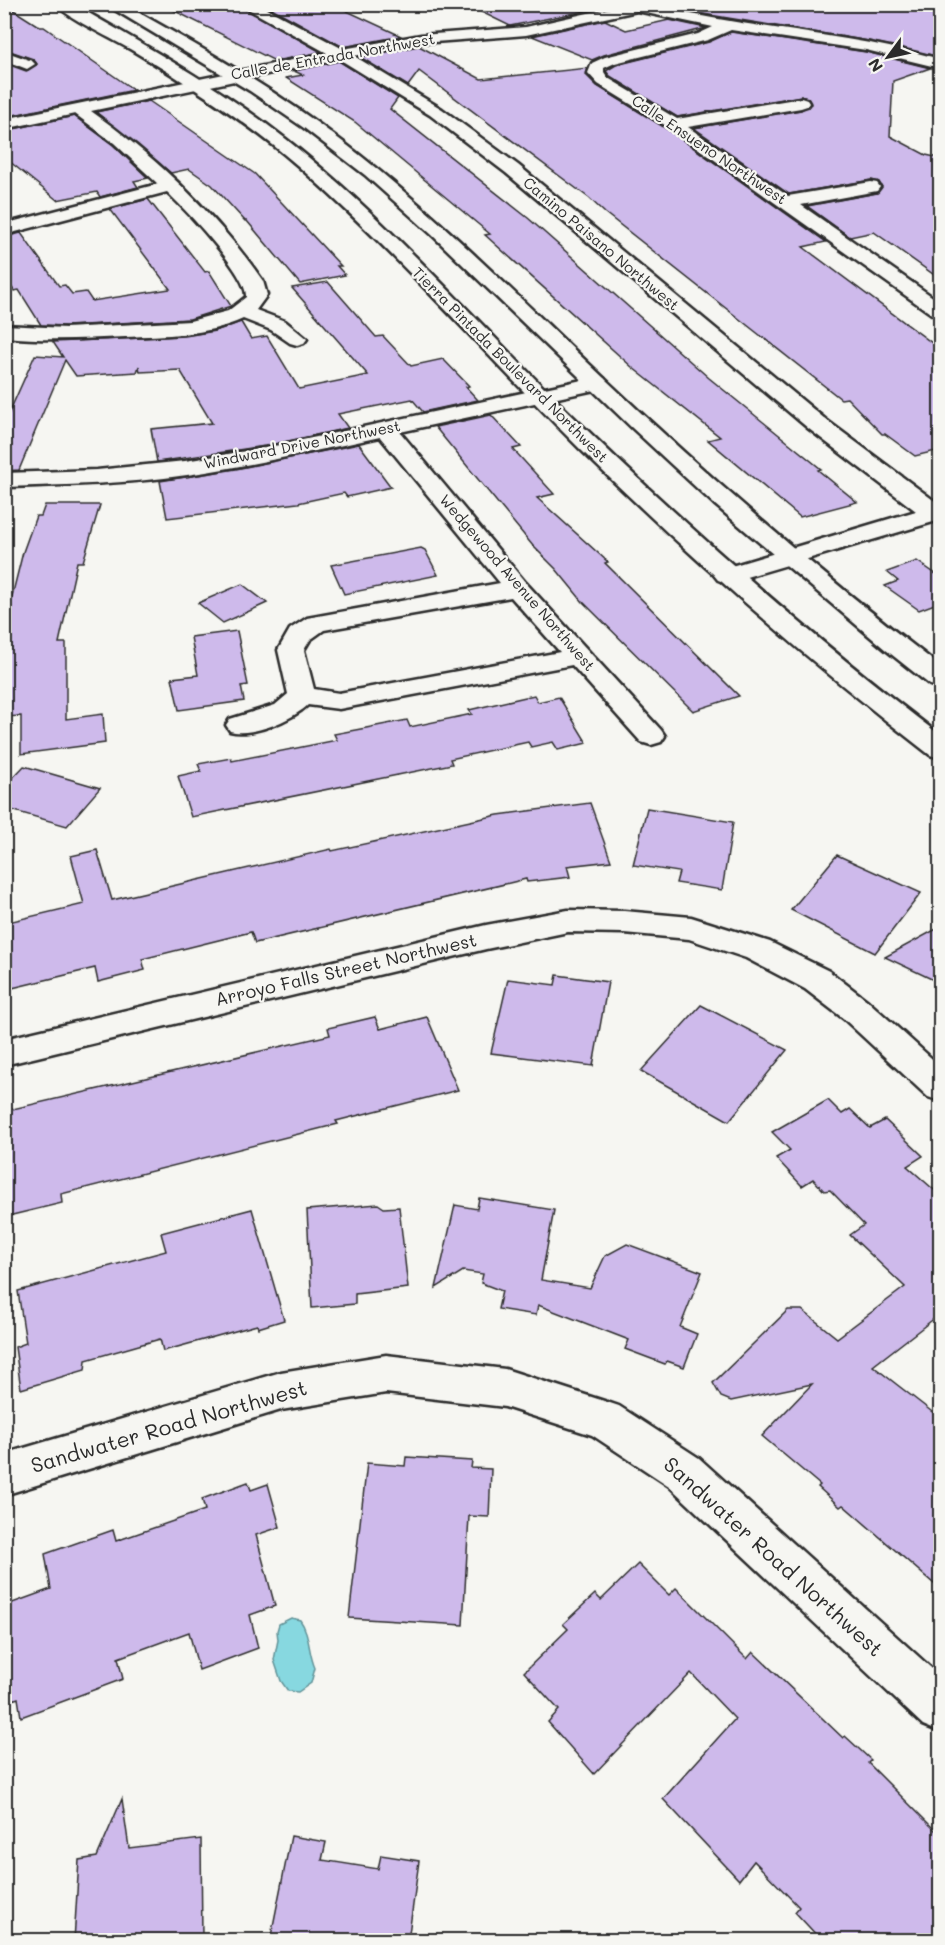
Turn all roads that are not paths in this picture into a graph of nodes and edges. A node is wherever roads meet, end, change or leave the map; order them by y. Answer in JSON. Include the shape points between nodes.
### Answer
{"nodes":[{"id":1,"x":62,"y":4,"type":"edge"},
{"id":2,"x":112,"y":4,"type":"edge"},
{"id":3,"x":246,"y":4,"type":"edge"},
{"id":4,"x":644,"y":6,"type":"edge"},
{"id":5,"x":728,"y":26,"type":"junction"},
{"id":6,"x":341,"y":54,"type":"junction"},
{"id":7,"x":4,"y":55,"type":"edge"},
{"id":8,"x":940,"y":63,"type":"edge"},
{"id":9,"x":27,"y":64,"type":"dead end"},
{"id":10,"x":235,"y":75,"type":"junction"},
{"id":11,"x":195,"y":83,"type":"junction"},
{"id":12,"x":801,"y":103,"type":"dead end"},
{"id":13,"x":77,"y":108,"type":"junction"},
{"id":14,"x":4,"y":124,"type":"edge"},
{"id":15,"x":674,"y":124,"type":"junction"},
{"id":16,"x":171,"y":186,"type":"junction"},
{"id":17,"x":871,"y":188,"type":"dead end"},
{"id":18,"x":786,"y":202,"type":"junction"},
{"id":19,"x":4,"y":230,"type":"edge"},
{"id":20,"x":940,"y":311,"type":"edge"},
{"id":21,"x":242,"y":312,"type":"junction"},
{"id":22,"x":4,"y":331,"type":"edge"},
{"id":23,"x":297,"y":339,"type":"dead end"},
{"id":24,"x":596,"y":382,"type":"junction"},
{"id":25,"x":542,"y":396,"type":"junction"},
{"id":26,"x":386,"y":429,"type":"junction"},
{"id":27,"x":5,"y":481,"type":"edge"},
{"id":28,"x":938,"y":513,"type":"edge"},
{"id":29,"x":788,"y":557,"type":"junction"},
{"id":30,"x":727,"y":575,"type":"junction"},
{"id":31,"x":517,"y":588,"type":"junction"},
{"id":32,"x":579,"y":656,"type":"junction"},
{"id":33,"x":940,"y":679,"type":"edge"},
{"id":34,"x":302,"y":696,"type":"junction"},
{"id":35,"x":240,"y":725,"type":"dead end"},
{"id":36,"x":651,"y":736,"type":"dead end"},
{"id":37,"x":940,"y":749,"type":"edge"},
{"id":38,"x":4,"y":1052,"type":"edge"},
{"id":39,"x":940,"y":1087,"type":"edge"},
{"id":40,"x":4,"y":1475,"type":"edge"},
{"id":41,"x":940,"y":1708,"type":"edge"}],
"edges":[{"from":1,"to":11,"type":"street","name":"Tierra Pintada Boulevard Northwest"},
{"from":2,"to":10,"type":"street"},
{"from":3,"to":6,"type":"street","name":"Camino Paisano Northwest"},
{"from":4,"to":5,"type":"street","via":[[682,19]]},
{"from":4,"to":6,"type":"street","name":"Calle de Entrada Northwest","via":[[526,31],[421,39]]},
{"from":5,"to":8,"type":"street","via":[[856,44]]},
{"from":5,"to":15,"type":"street","name":"Calle Ensueno Northwest","via":[[703,37],[597,66],[596,73],[603,81]]},
{"from":6,"to":10,"type":"street","name":"Calle de Entrada Northwest"},
{"from":6,"to":28,"type":"street","name":"Camino Paisano Northwest","via":[[436,112],[512,169],[817,424]]},
{"from":7,"to":9,"type":"street"},
{"from":10,"to":11,"type":"street","name":"Calle de Entrada Northwest"},
{"from":10,"to":24,"type":"street","via":[[365,167],[458,249]]},
{"from":11,"to":13,"type":"street","name":"Calle de Entrada Northwest"},
{"from":11,"to":25,"type":"street","name":"Tierra Pintada Boulevard Northwest","via":[[268,133],[315,173]]},
{"from":12,"to":15,"type":"street"},
{"from":13,"to":14,"type":"street","name":"Calle de Entrada Northwest"},
{"from":13,"to":16,"type":"street","via":[[120,139]]},
{"from":15,"to":18,"type":"street","name":"Calle Ensueno Northwest"},
{"from":16,"to":19,"type":"street"},
{"from":16,"to":21,"type":"street","via":[[198,212],[253,281],[257,295]]},
{"from":17,"to":18,"type":"street"},
{"from":18,"to":20,"type":"street","name":"Calle Ensueno Northwest"},
{"from":21,"to":22,"type":"street","via":[[224,320],[169,329],[65,334]]},
{"from":21,"to":23,"type":"street","via":[[268,320]]},
{"from":24,"to":25,"type":"street","name":"Windward Drive Northwest"},
{"from":24,"to":29,"type":"street"},
{"from":25,"to":26,"type":"street","name":"Windward Drive Northwest"},
{"from":25,"to":30,"type":"street","name":"Tierra Pintada Boulevard Northwest","via":[[643,498]]},
{"from":26,"to":27,"type":"street","name":"Windward Drive Northwest","via":[[185,468]]},
{"from":26,"to":31,"type":"street","name":"Wedgewood Avenue Northwest"},
{"from":28,"to":29,"type":"street"},
{"from":29,"to":30,"type":"street"},
{"from":29,"to":33,"type":"street"},
{"from":30,"to":37,"type":"street","name":"Tierra Pintada Boulevard Northwest","via":[[822,657]]},
{"from":31,"to":32,"type":"street","name":"Wedgewood Avenue Northwest"},
{"from":31,"to":34,"type":"street","via":[[316,624],[299,635],[291,650]]},
{"from":32,"to":34,"type":"street","via":[[339,701]]},
{"from":32,"to":36,"type":"street","name":"Wedgewood Avenue Northwest"},
{"from":34,"to":35,"type":"street","via":[[285,711]]},
{"from":38,"to":39,"type":"street","name":"Arroyo Falls Street Northwest","via":[[568,921],[691,928],[758,950],[817,980]]},
{"from":40,"to":41,"type":"street","name":"Sandwater Road Northwest","via":[[281,1391],[386,1374],[505,1388],[604,1420],[684,1472]]}]}
